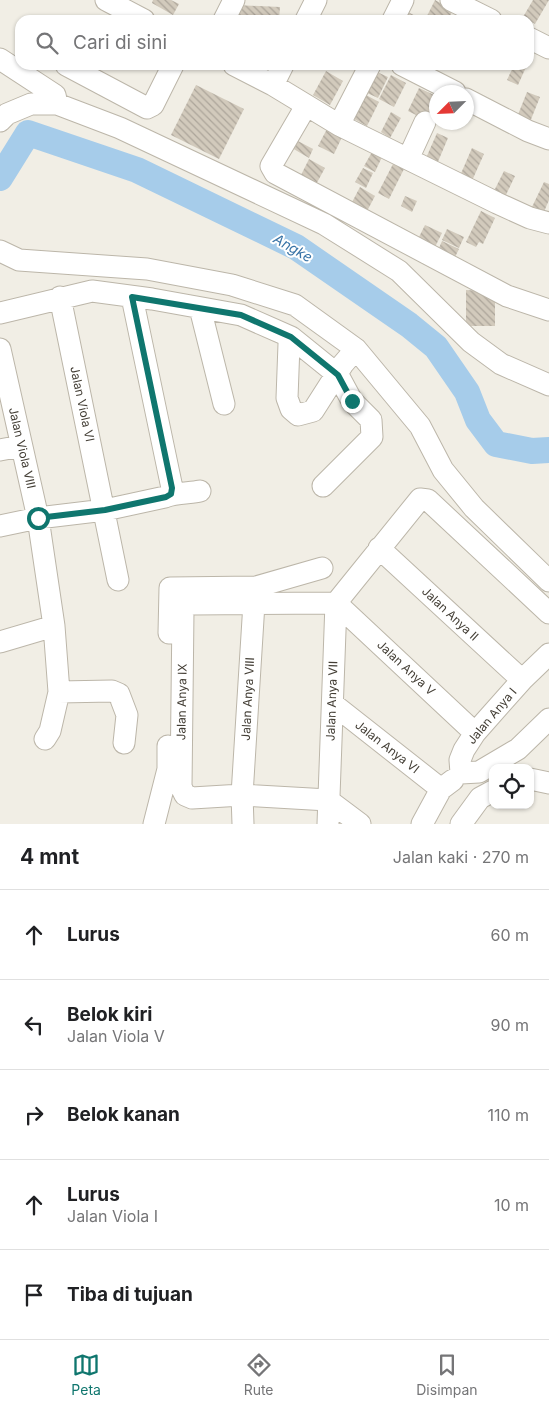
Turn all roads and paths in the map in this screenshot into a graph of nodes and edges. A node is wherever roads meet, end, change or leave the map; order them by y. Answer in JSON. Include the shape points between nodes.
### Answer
{"nodes":[{"id":1,"x":106,"y":0,"type":"edge"},
{"id":2,"x":234,"y":0,"type":"edge"},
{"id":3,"x":403,"y":0,"type":"edge"},
{"id":4,"x":451,"y":0,"type":"edge"},
{"id":5,"x":140,"y":12,"type":"edge"},
{"id":6,"x":226,"y":15,"type":"edge"},
{"id":7,"x":396,"y":15,"type":"edge"},
{"id":8,"x":482,"y":15,"type":"edge"},
{"id":9,"x":534,"y":40,"type":"edge"},
{"id":10,"x":549,"y":48,"type":"edge"},
{"id":11,"x":0,"y":60,"type":"edge"},
{"id":12,"x":15,"y":70,"type":"edge"},
{"id":13,"x":16,"y":70,"type":"edge"},
{"id":14,"x":75,"y":70,"type":"edge"},
{"id":15,"x":170,"y":70,"type":"edge"},
{"id":16,"x":244,"y":70,"type":"edge"},
{"id":17,"x":280,"y":70,"type":"edge"},
{"id":18,"x":367,"y":70,"type":"edge"},
{"id":19,"x":412,"y":70,"type":"edge"},
{"id":20,"x":273,"y":85,"type":"junction"},
{"id":21,"x":441,"y":85,"type":"edge"},
{"id":22,"x":474,"y":103,"type":"edge"},
{"id":23,"x":58,"y":104,"type":"junction"},
{"id":24,"x":306,"y":106,"type":"junction"},
{"id":25,"x":0,"y":121,"type":"edge"},
{"id":26,"x":425,"y":122,"type":"dead end"},
{"id":27,"x":339,"y":125,"type":"junction"},
{"id":28,"x":549,"y":139,"type":"edge"},
{"id":29,"x":408,"y":159,"type":"junction"},
{"id":30,"x":549,"y":223,"type":"edge"},
{"id":31,"x":0,"y":251,"type":"edge"},
{"id":32,"x":60,"y":297,"type":"junction"},
{"id":33,"x":132,"y":297,"type":"junction"},
{"id":34,"x":200,"y":308,"type":"junction"},
{"id":35,"x":549,"y":310,"type":"edge"},
{"id":36,"x":0,"y":313,"type":"edge"},
{"id":37,"x":291,"y":337,"type":"junction"},
{"id":38,"x":356,"y":348,"type":"junction"},
{"id":39,"x":0,"y":349,"type":"edge"},
{"id":40,"x":338,"y":375,"type":"junction"},
{"id":41,"x":549,"y":385,"type":"edge"},
{"id":42,"x":224,"y":404,"type":"dead end"},
{"id":43,"x":21,"y":446,"type":"junction"},
{"id":44,"x":0,"y":450,"type":"edge"},
{"id":45,"x":323,"y":486,"type":"dead end"},
{"id":46,"x":200,"y":491,"type":"dead end"},
{"id":47,"x":171,"y":494,"type":"junction"},
{"id":48,"x":105,"y":510,"type":"junction"},
{"id":49,"x":38,"y":518,"type":"junction"},
{"id":50,"x":0,"y":526,"type":"edge"},
{"id":51,"x":379,"y":548,"type":"junction"},
{"id":52,"x":322,"y":568,"type":"dead end"},
{"id":53,"x":118,"y":580,"type":"dead end"},
{"id":54,"x":549,"y":581,"type":"edge"},
{"id":55,"x":254,"y":603,"type":"junction"},
{"id":56,"x":336,"y":603,"type":"junction"},
{"id":57,"x":549,"y":613,"type":"edge"},
{"id":58,"x":54,"y":626,"type":"junction"},
{"id":59,"x":0,"y":642,"type":"edge"},
{"id":60,"x":549,"y":654,"type":"edge"},
{"id":61,"x":522,"y":680,"type":"junction"},
{"id":62,"x":59,"y":692,"type":"junction"},
{"id":63,"x":333,"y":704,"type":"junction"},
{"id":64,"x":549,"y":719,"type":"edge"},
{"id":65,"x":475,"y":733,"type":"junction"},
{"id":66,"x":45,"y":739,"type":"dead end"},
{"id":67,"x":124,"y":743,"type":"dead end"},
{"id":68,"x":461,"y":773,"type":"junction"},
{"id":69,"x":534,"y":780,"type":"edge"},
{"id":70,"x":549,"y":783,"type":"edge"},
{"id":71,"x":441,"y":789,"type":"junction"},
{"id":72,"x":489,"y":793,"type":"edge"},
{"id":73,"x":242,"y":795,"type":"junction"},
{"id":74,"x":328,"y":800,"type":"junction"},
{"id":75,"x":154,"y":824,"type":"edge"},
{"id":76,"x":243,"y":824,"type":"edge"},
{"id":77,"x":328,"y":824,"type":"edge"},
{"id":78,"x":360,"y":824,"type":"edge"},
{"id":79,"x":422,"y":824,"type":"edge"},
{"id":80,"x":461,"y":824,"type":"edge"}],
"edges":[{"from":1,"to":5,"type":"street"},
{"from":2,"to":6,"type":"street"},
{"from":3,"to":7,"type":"street"},
{"from":4,"to":8,"type":"street"},
{"from":9,"to":10,"type":"street"},
{"from":11,"to":12,"type":"street"},
{"from":13,"to":23,"type":"street","via":[[55,95]]},
{"from":14,"to":15,"type":"street","via":[[146,108],[153,105]]},
{"from":16,"to":20,"type":"street"},
{"from":17,"to":20,"type":"street"},
{"from":18,"to":27,"type":"street"},
{"from":19,"to":21,"type":"street"},
{"from":20,"to":24,"type":"street"},
{"from":22,"to":28,"type":"street"},
{"from":23,"to":25,"type":"street","via":[[31,104],[7,114]]},
{"from":23,"to":41,"type":"street","via":[[120,128],[324,224],[399,271],[471,342],[501,364]]},
{"from":24,"to":27,"type":"street"},
{"from":24,"to":35,"type":"street","via":[[272,166],[275,173],[507,296]]},
{"from":26,"to":29,"type":"street"},
{"from":27,"to":29,"type":"street"},
{"from":29,"to":30,"type":"street","via":[[530,218]]},
{"from":31,"to":38,"type":"street","via":[[19,260],[147,269],[232,285],[295,305]]},
{"from":32,"to":33,"type":"street","via":[[92,290]]},
{"from":32,"to":36,"type":"street"},
{"from":32,"to":48,"type":"street","name":"Jalan Viola VI"},
{"from":33,"to":34,"type":"street"},
{"from":33,"to":47,"type":"street"},
{"from":34,"to":37,"type":"street","via":[[241,315]]},
{"from":34,"to":42,"type":"street"},
{"from":37,"to":40,"type":"street"},
{"from":37,"to":40,"type":"street","via":[[288,398],[298,415],[313,411]]},
{"from":38,"to":40,"type":"street"},
{"from":38,"to":54,"type":"street","via":[[420,426],[443,470],[474,508]]},
{"from":39,"to":43,"type":"street","name":"Jalan Viola VIII"},
{"from":40,"to":45,"type":"street","via":[[352,401],[370,420],[372,437]]},
{"from":43,"to":44,"type":"street"},
{"from":43,"to":49,"type":"street","name":"Jalan Viola VIII"},
{"from":46,"to":47,"type":"street"},
{"from":47,"to":48,"type":"street"},
{"from":48,"to":49,"type":"street"},
{"from":48,"to":53,"type":"street","name":"Jalan Viola VI"},
{"from":49,"to":50,"type":"street"},
{"from":49,"to":58,"type":"street","name":"Jalan Viola VIII"},
{"from":51,"to":56,"type":"street"},
{"from":51,"to":57,"type":"street","via":[[420,499],[428,500]]},
{"from":51,"to":61,"type":"street","name":"Jalan Anya II"},
{"from":52,"to":75,"type":"street","via":[[256,587],[170,588],[168,769]]},
{"from":55,"to":56,"type":"street"},
{"from":55,"to":73,"type":"street","name":"Jalan Anya VIII"},
{"from":55,"to":73,"type":"street","name":"Jalan Anya IX","via":[[192,604],[184,609],[181,788],[185,796],[192,798]]},
{"from":56,"to":63,"type":"street","name":"Jalan Anya VII"},
{"from":56,"to":65,"type":"street","name":"Jalan Anya V"},
{"from":58,"to":59,"type":"street"},
{"from":58,"to":62,"type":"street","name":"Jalan Viola VIII"},
{"from":60,"to":61,"type":"street","name":"Jalan Anya I"},
{"from":61,"to":65,"type":"street","name":"Jalan Anya I"},
{"from":62,"to":66,"type":"street","name":"Jalan Viola VIII","via":[[50,731]]},
{"from":62,"to":67,"type":"street","via":[[112,691],[119,694],[127,715]]},
{"from":63,"to":71,"type":"street","name":"Jalan Anya VI"},
{"from":63,"to":74,"type":"street","name":"Jalan Anya VII"},
{"from":64,"to":68,"type":"street","via":[[518,748],[479,772]]},
{"from":65,"to":68,"type":"street","name":"Jalan Anya I","via":[[460,760]]},
{"from":68,"to":71,"type":"street"},
{"from":69,"to":70,"type":"street"},
{"from":71,"to":79,"type":"street"},
{"from":72,"to":80,"type":"street","via":[[480,798]]},
{"from":73,"to":74,"type":"street"},
{"from":73,"to":76,"type":"street","name":"Jalan Anya VIII"},
{"from":74,"to":77,"type":"street","name":"Jalan Anya VII"},
{"from":74,"to":78,"type":"street"}]}
